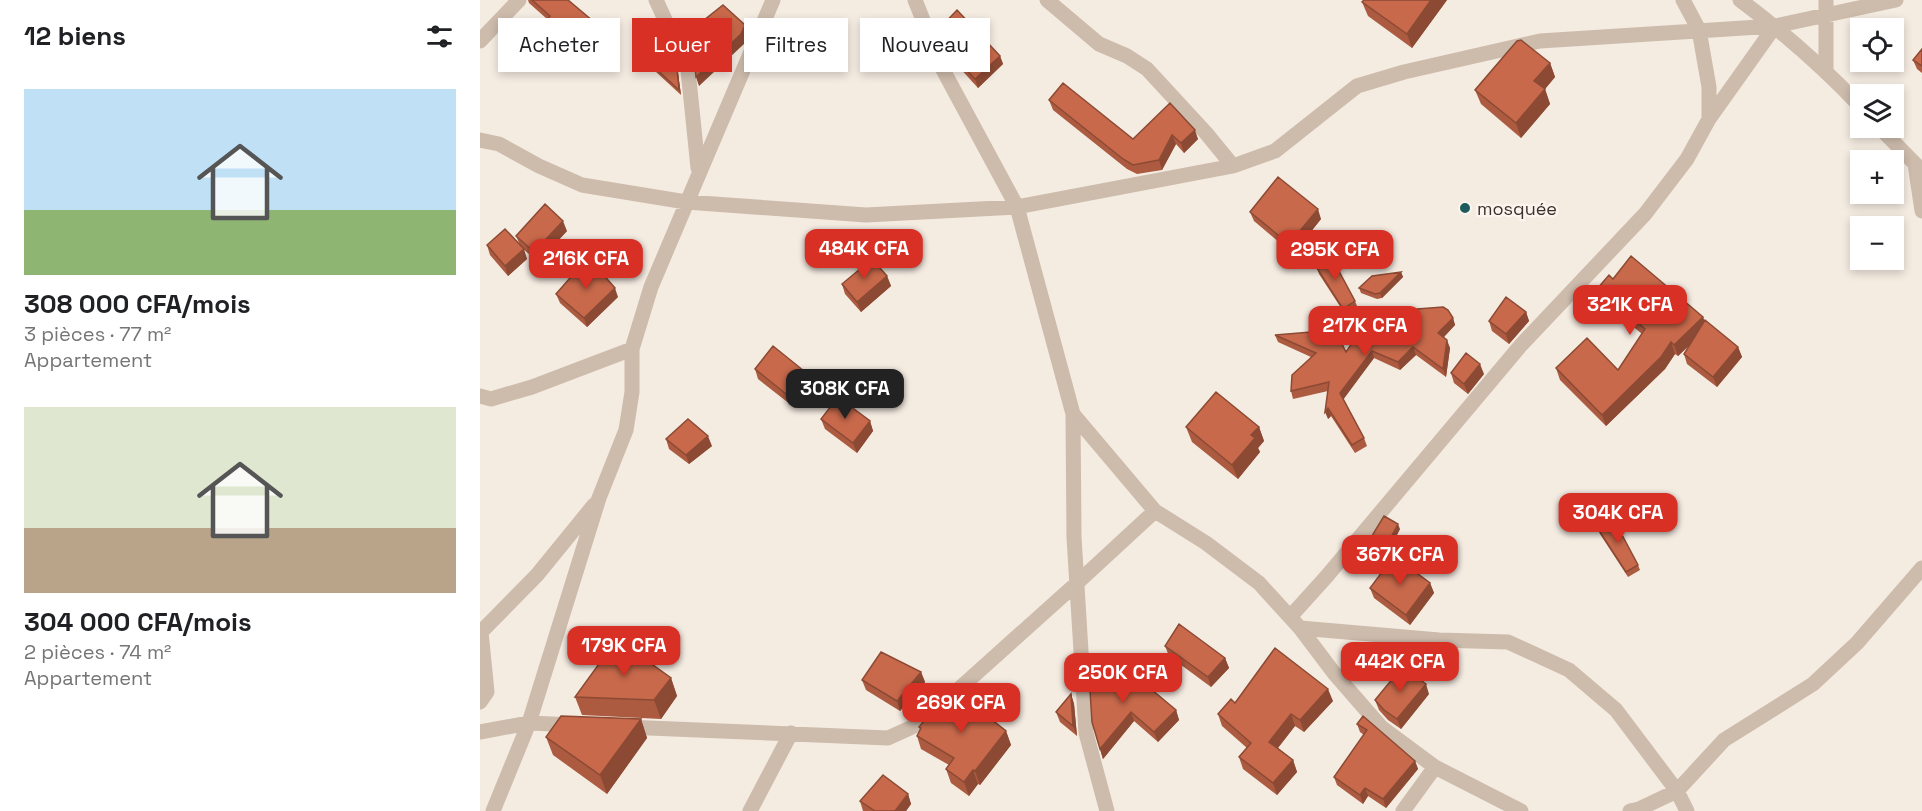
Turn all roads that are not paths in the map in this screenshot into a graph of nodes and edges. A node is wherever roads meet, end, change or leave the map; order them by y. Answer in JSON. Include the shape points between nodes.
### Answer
{"nodes":[{"id":1,"x":519,"y":0,"type":"edge"},
{"id":2,"x":656,"y":0,"type":"edge"},
{"id":3,"x":773,"y":0,"type":"edge"},
{"id":4,"x":915,"y":0,"type":"edge"},
{"id":5,"x":1047,"y":0,"type":"edge"},
{"id":6,"x":1683,"y":0,"type":"edge"},
{"id":7,"x":1740,"y":0,"type":"edge"},
{"id":8,"x":1896,"y":0,"type":"edge"},
{"id":9,"x":1826,"y":7,"type":"edge"},
{"id":10,"x":1774,"y":26,"type":"junction"},
{"id":11,"x":1699,"y":30,"type":"junction"},
{"id":12,"x":480,"y":41,"type":"edge"},
{"id":13,"x":1826,"y":70,"type":"junction"},
{"id":14,"x":1850,"y":95,"type":"edge"},
{"id":15,"x":1708,"y":119,"type":"junction"},
{"id":16,"x":1890,"y":138,"type":"edge"},
{"id":17,"x":480,"y":140,"type":"edge"},
{"id":18,"x":1233,"y":166,"type":"junction"},
{"id":19,"x":1918,"y":167,"type":"edge"},
{"id":20,"x":699,"y":171,"type":"junction"},
{"id":21,"x":687,"y":202,"type":"junction"},
{"id":22,"x":1017,"y":207,"type":"junction"},
{"id":23,"x":1922,"y":211,"type":"edge"},
{"id":24,"x":632,"y":349,"type":"junction"},
{"id":25,"x":480,"y":396,"type":"edge"},
{"id":26,"x":1073,"y":414,"type":"junction"},
{"id":27,"x":599,"y":498,"type":"junction"},
{"id":28,"x":1155,"y":511,"type":"junction"},
{"id":29,"x":1922,"y":568,"type":"edge"},
{"id":30,"x":1077,"y":583,"type":"junction"},
{"id":31,"x":1295,"y":623,"type":"junction"},
{"id":32,"x":480,"y":702,"type":"edge"},
{"id":33,"x":529,"y":723,"type":"junction"},
{"id":34,"x":589,"y":725,"type":"edge"},
{"id":35,"x":612,"y":726,"type":"edge"},
{"id":36,"x":480,"y":732,"type":"edge"},
{"id":37,"x":791,"y":733,"type":"junction"},
{"id":38,"x":1435,"y":767,"type":"junction"},
{"id":39,"x":509,"y":772,"type":"junction"},
{"id":40,"x":1677,"y":791,"type":"junction"},
{"id":41,"x":493,"y":811,"type":"edge"},
{"id":42,"x":505,"y":811,"type":"edge"},
{"id":43,"x":750,"y":811,"type":"edge"},
{"id":44,"x":1107,"y":811,"type":"edge"},
{"id":45,"x":1403,"y":811,"type":"edge"},
{"id":46,"x":1521,"y":811,"type":"edge"},
{"id":47,"x":1630,"y":811,"type":"edge"},
{"id":48,"x":1687,"y":811,"type":"edge"}],
"edges":[{"from":1,"to":12,"type":"street"},
{"from":2,"to":20,"type":"street","via":[[688,70]]},
{"from":3,"to":20,"type":"street"},
{"from":4,"to":22,"type":"street","via":[[942,68]]},
{"from":5,"to":18,"type":"street","via":[[1099,44],[1147,69]]},
{"from":6,"to":11,"type":"street"},
{"from":7,"to":10,"type":"street"},
{"from":8,"to":9,"type":"street"},
{"from":9,"to":10,"type":"street"},
{"from":9,"to":13,"type":"street"},
{"from":10,"to":11,"type":"street"},
{"from":10,"to":13,"type":"street"},
{"from":10,"to":15,"type":"street"},
{"from":11,"to":15,"type":"street","via":[[1710,87]]},
{"from":11,"to":18,"type":"street","via":[[1540,41],[1356,86],[1275,151]]},
{"from":13,"to":14,"type":"street"},
{"from":15,"to":31,"type":"street","via":[[1688,159],[1645,214],[1521,345],[1327,576]]},
{"from":16,"to":19,"type":"street"},
{"from":17,"to":21,"type":"street","via":[[499,144],[582,185]]},
{"from":18,"to":22,"type":"street"},
{"from":19,"to":23,"type":"street"},
{"from":20,"to":21,"type":"street"},
{"from":21,"to":22,"type":"street","via":[[866,215]]},
{"from":21,"to":24,"type":"street","via":[[651,287]]},
{"from":22,"to":26,"type":"street"},
{"from":24,"to":25,"type":"street","via":[[532,387],[491,399]]},
{"from":24,"to":27,"type":"street","via":[[632,393],[626,430]]},
{"from":26,"to":28,"type":"street"},
{"from":26,"to":30,"type":"street"},
{"from":27,"to":32,"type":"street","via":[[537,575],[481,632],[487,692]]},
{"from":27,"to":33,"type":"street"},
{"from":28,"to":30,"type":"street"},
{"from":28,"to":31,"type":"street","via":[[1259,583]]},
{"from":29,"to":40,"type":"street","via":[[1857,643],[1813,684],[1724,740]]},
{"from":30,"to":37,"type":"street","via":[[921,723],[888,738]]},
{"from":30,"to":44,"type":"street","via":[[1086,733]]},
{"from":31,"to":38,"type":"street","via":[[1381,727]]},
{"from":31,"to":40,"type":"street","via":[[1439,640],[1508,642],[1569,670],[1616,710]]},
{"from":33,"to":34,"type":"street"},
{"from":33,"to":36,"type":"street"},
{"from":33,"to":39,"type":"street"},
{"from":35,"to":37,"type":"street"},
{"from":37,"to":43,"type":"street"},
{"from":38,"to":45,"type":"street"},
{"from":38,"to":46,"type":"street"},
{"from":39,"to":41,"type":"street"},
{"from":39,"to":42,"type":"street"},
{"from":40,"to":47,"type":"street"},
{"from":40,"to":48,"type":"street"}]}
